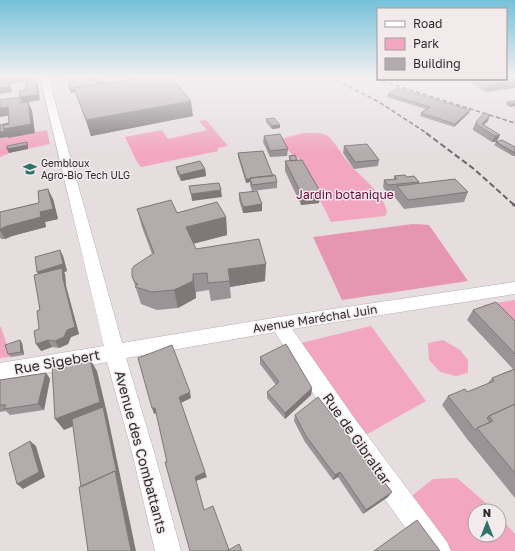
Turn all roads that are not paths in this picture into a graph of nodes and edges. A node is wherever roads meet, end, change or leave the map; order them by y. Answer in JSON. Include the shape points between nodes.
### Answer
{"nodes":[{"id":1,"x":51,"y":103,"type":"edge"},
{"id":2,"x":515,"y":288,"type":"edge"},
{"id":3,"x":279,"y":324,"type":"junction"},
{"id":4,"x":115,"y":352,"type":"junction"},
{"id":5,"x":0,"y":372,"type":"edge"},
{"id":6,"x":168,"y":551,"type":"edge"},
{"id":7,"x":438,"y":551,"type":"edge"}],
"edges":[{"from":1,"to":4,"type":"street","name":"Avenue des Combattants"},
{"from":2,"to":3,"type":"street","name":"Avenue Maréchal Juin"},
{"from":3,"to":4,"type":"street","name":"Avenue Maréchal Juin"},
{"from":3,"to":7,"type":"street","name":"Rue de Gibraltar","via":[[347,427]]},
{"from":4,"to":5,"type":"street","name":"Rue Sigebert"},
{"from":4,"to":6,"type":"street","name":"Avenue des Combattants"}]}
